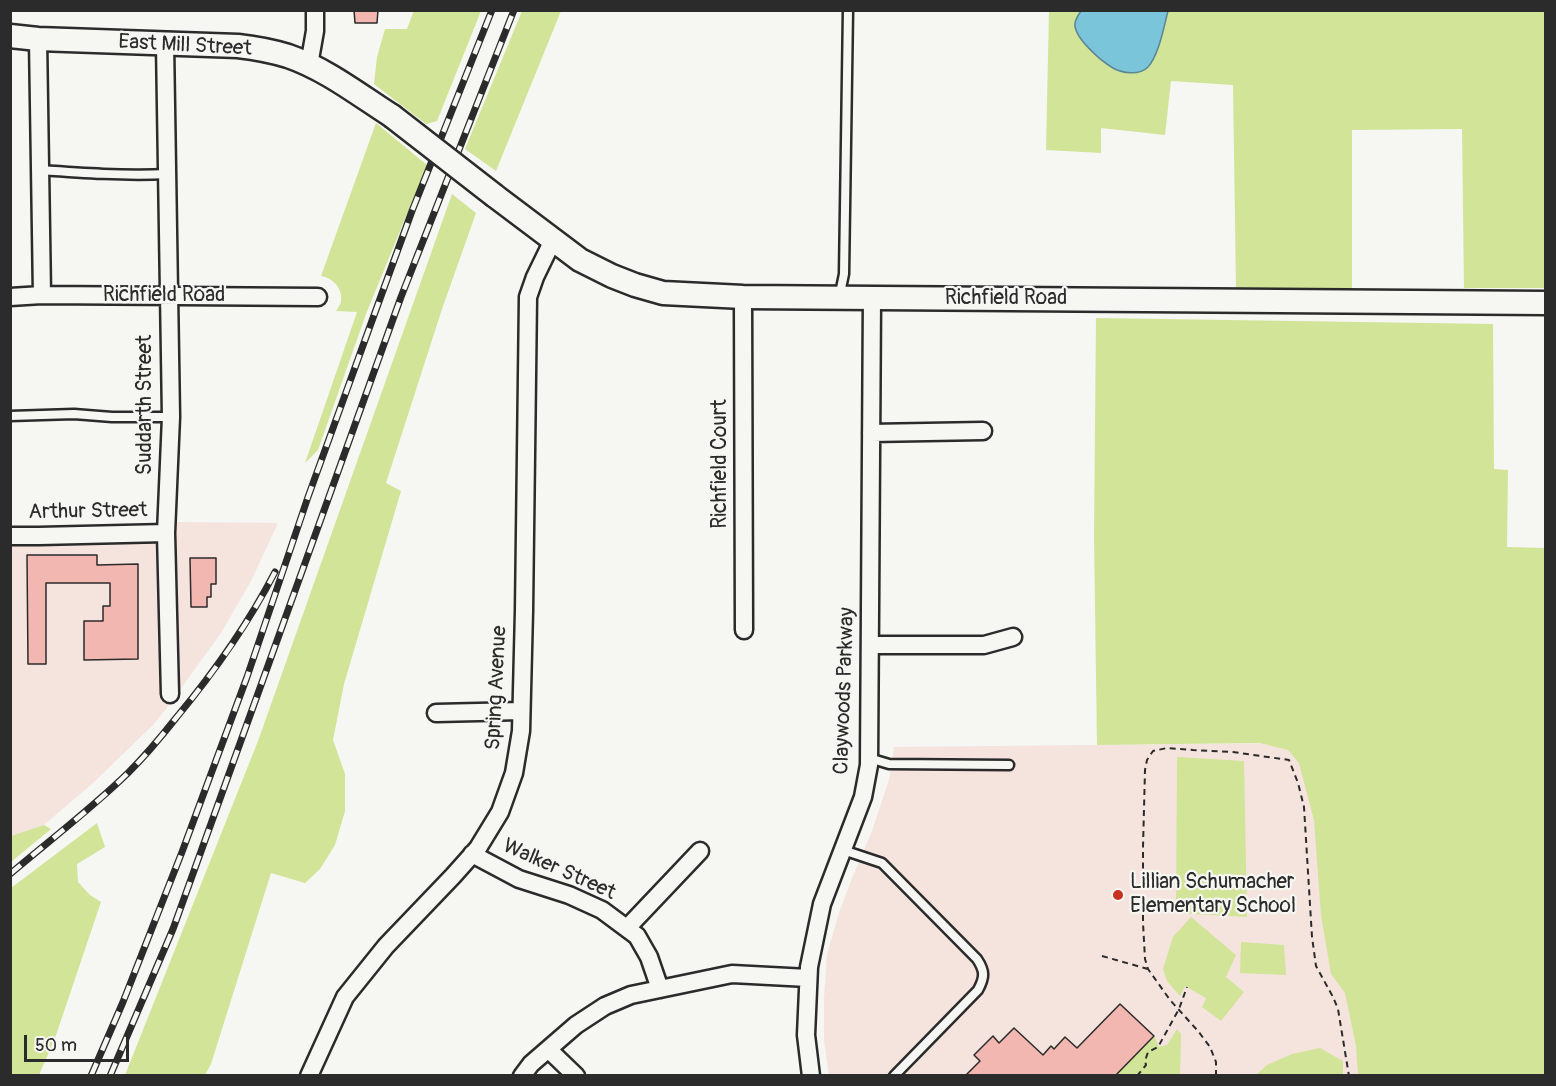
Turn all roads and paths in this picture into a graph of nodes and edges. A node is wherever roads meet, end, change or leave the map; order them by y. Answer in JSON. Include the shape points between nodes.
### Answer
{"nodes":[{"id":1,"x":315,"y":10,"type":"edge"},
{"id":2,"x":848,"y":10,"type":"edge"},
{"id":3,"x":10,"y":36,"type":"edge"},
{"id":4,"x":38,"y":39,"type":"junction"},
{"id":5,"x":165,"y":44,"type":"junction"},
{"id":6,"x":309,"y":65,"type":"junction"},
{"id":7,"x":40,"y":170,"type":"junction"},
{"id":8,"x":167,"y":174,"type":"junction"},
{"id":9,"x":495,"y":196,"type":"joint"},
{"id":10,"x":553,"y":240,"type":"junction"},
{"id":11,"x":42,"y":295,"type":"junction"},
{"id":12,"x":169,"y":296,"type":"junction"},
{"id":13,"x":10,"y":297,"type":"edge"},
{"id":14,"x":318,"y":297,"type":"dead end"},
{"id":15,"x":743,"y":297,"type":"junction"},
{"id":16,"x":839,"y":298,"type":"junction"},
{"id":17,"x":872,"y":298,"type":"junction"},
{"id":18,"x":1545,"y":303,"type":"edge"},
{"id":19,"x":10,"y":416,"type":"edge"},
{"id":20,"x":171,"y":417,"type":"junction"},
{"id":21,"x":983,"y":431,"type":"dead end"},
{"id":22,"x":872,"y":432,"type":"junction"},
{"id":23,"x":166,"y":533,"type":"junction"},
{"id":24,"x":10,"y":536,"type":"edge"},
{"id":25,"x":744,"y":630,"type":"dead end"},
{"id":26,"x":1013,"y":637,"type":"dead end"},
{"id":27,"x":870,"y":645,"type":"junction"},
{"id":28,"x":170,"y":694,"type":"dead end"},
{"id":29,"x":521,"y":711,"type":"junction"},
{"id":30,"x":436,"y":712,"type":"dead end"},
{"id":31,"x":869,"y":758,"type":"junction"},
{"id":32,"x":1009,"y":765,"type":"dead end"},
{"id":33,"x":843,"y":850,"type":"junction"},
{"id":34,"x":700,"y":851,"type":"dead end"},
{"id":35,"x":472,"y":855,"type":"junction"},
{"id":36,"x":627,"y":928,"type":"junction"},
{"id":37,"x":1102,"y":956,"type":"dead end"},
{"id":38,"x":1148,"y":969,"type":"junction"},
{"id":39,"x":808,"y":978,"type":"junction"},
{"id":40,"x":1187,"y":987,"type":"dead end"},
{"id":41,"x":660,"y":989,"type":"junction"},
{"id":42,"x":1179,"y":1009,"type":"junction"},
{"id":43,"x":549,"y":1050,"type":"junction"},
{"id":44,"x":1137,"y":1075,"type":"edge"},
{"id":45,"x":309,"y":1076,"type":"edge"},
{"id":46,"x":522,"y":1076,"type":"edge"},
{"id":47,"x":576,"y":1076,"type":"edge"},
{"id":48,"x":811,"y":1076,"type":"edge"},
{"id":49,"x":894,"y":1076,"type":"edge"},
{"id":50,"x":1216,"y":1076,"type":"edge"},
{"id":51,"x":1349,"y":1076,"type":"edge"}],
"edges":[{"from":1,"to":6,"type":"street"},
{"from":2,"to":16,"type":"lane","via":[[844,274]]},
{"from":3,"to":4,"type":"street","name":"East Mill Street"},
{"from":4,"to":5,"type":"street","name":"East Mill Street"},
{"from":4,"to":7,"type":"street"},
{"from":5,"to":6,"type":"street","name":"East Mill Street","via":[[238,46],[288,56]]},
{"from":5,"to":8,"type":"street","name":"Suddarth Street"},
{"from":6,"to":9,"type":"street","name":"East Mill Street","bridge":true,"via":[[392,116]]},
{"from":7,"to":8,"type":"lane"},
{"from":7,"to":11,"type":"street"},
{"from":8,"to":12,"type":"street","name":"Suddarth Street"},
{"from":9,"to":10,"type":"street","name":"Richfield Road"},
{"from":10,"to":15,"type":"street","name":"Richfield Road","via":[[580,260],[635,285],[663,293]]},
{"from":10,"to":29,"type":"street","name":"Spring Avenue","via":[[528,297]]},
{"from":11,"to":12,"type":"street","name":"Richfield Road"},
{"from":11,"to":13,"type":"street","name":"Richfield Road"},
{"from":12,"to":14,"type":"street","name":"Richfield Road"},
{"from":12,"to":20,"type":"street","name":"Suddarth Street"},
{"from":15,"to":16,"type":"street","name":"Richfield Road"},
{"from":15,"to":25,"type":"street","name":"Richfield Court"},
{"from":16,"to":17,"type":"street","name":"Richfield Road"},
{"from":17,"to":18,"type":"street","name":"Richfield Road"},
{"from":17,"to":22,"type":"street","name":"Claywoods Parkway"},
{"from":19,"to":20,"type":"lane"},
{"from":20,"to":23,"type":"street","name":"Suddarth Street"},
{"from":21,"to":22,"type":"street"},
{"from":22,"to":27,"type":"street","name":"Claywoods Parkway"},
{"from":23,"to":24,"type":"street","name":"Arthur Street"},
{"from":23,"to":28,"type":"street","name":"Suddarth Street"},
{"from":26,"to":27,"type":"street","via":[[984,645]]},
{"from":27,"to":31,"type":"street","name":"Claywoods Parkway"},
{"from":29,"to":30,"type":"street"},
{"from":29,"to":35,"type":"street","name":"Spring Avenue","via":[[514,772],[500,812]]},
{"from":31,"to":32,"type":"lane","via":[[889,764]]},
{"from":31,"to":33,"type":"street","name":"Claywoods Parkway","via":[[863,797]]},
{"from":33,"to":39,"type":"street","name":"Claywoods Parkway","via":[[822,904]]},
{"from":33,"to":49,"type":"lane","via":[[882,863],[984,969],[978,990]]},
{"from":34,"to":36,"type":"street"},
{"from":35,"to":36,"type":"street","name":"Walker Street","via":[[519,879],[602,910]]},
{"from":35,"to":45,"type":"street","name":"Spring Avenue","via":[[386,945],[345,997]]},
{"from":36,"to":41,"type":"street","name":"Walker Street","via":[[637,936],[649,957]]},
{"from":37,"to":38,"type":"path"},
{"from":38,"to":42,"type":"path"},
{"from":38,"to":51,"type":"path","via":[[1143,923],[1143,836],[1145,770],[1153,751],[1167,748],[1233,752],[1289,760],[1304,807],[1316,966],[1338,1009]]},
{"from":39,"to":41,"type":"street","via":[[732,974]]},
{"from":39,"to":48,"type":"street","name":"Claywoods Parkway","via":[[806,1035]]},
{"from":40,"to":42,"type":"path"},
{"from":41,"to":43,"type":"street","via":[[605,1006]]},
{"from":42,"to":44,"type":"path","via":[[1158,1047],[1146,1055],[1146,1065]]},
{"from":42,"to":50,"type":"path","via":[[1210,1047]]},
{"from":43,"to":46,"type":"street"},
{"from":43,"to":47,"type":"street"}]}
